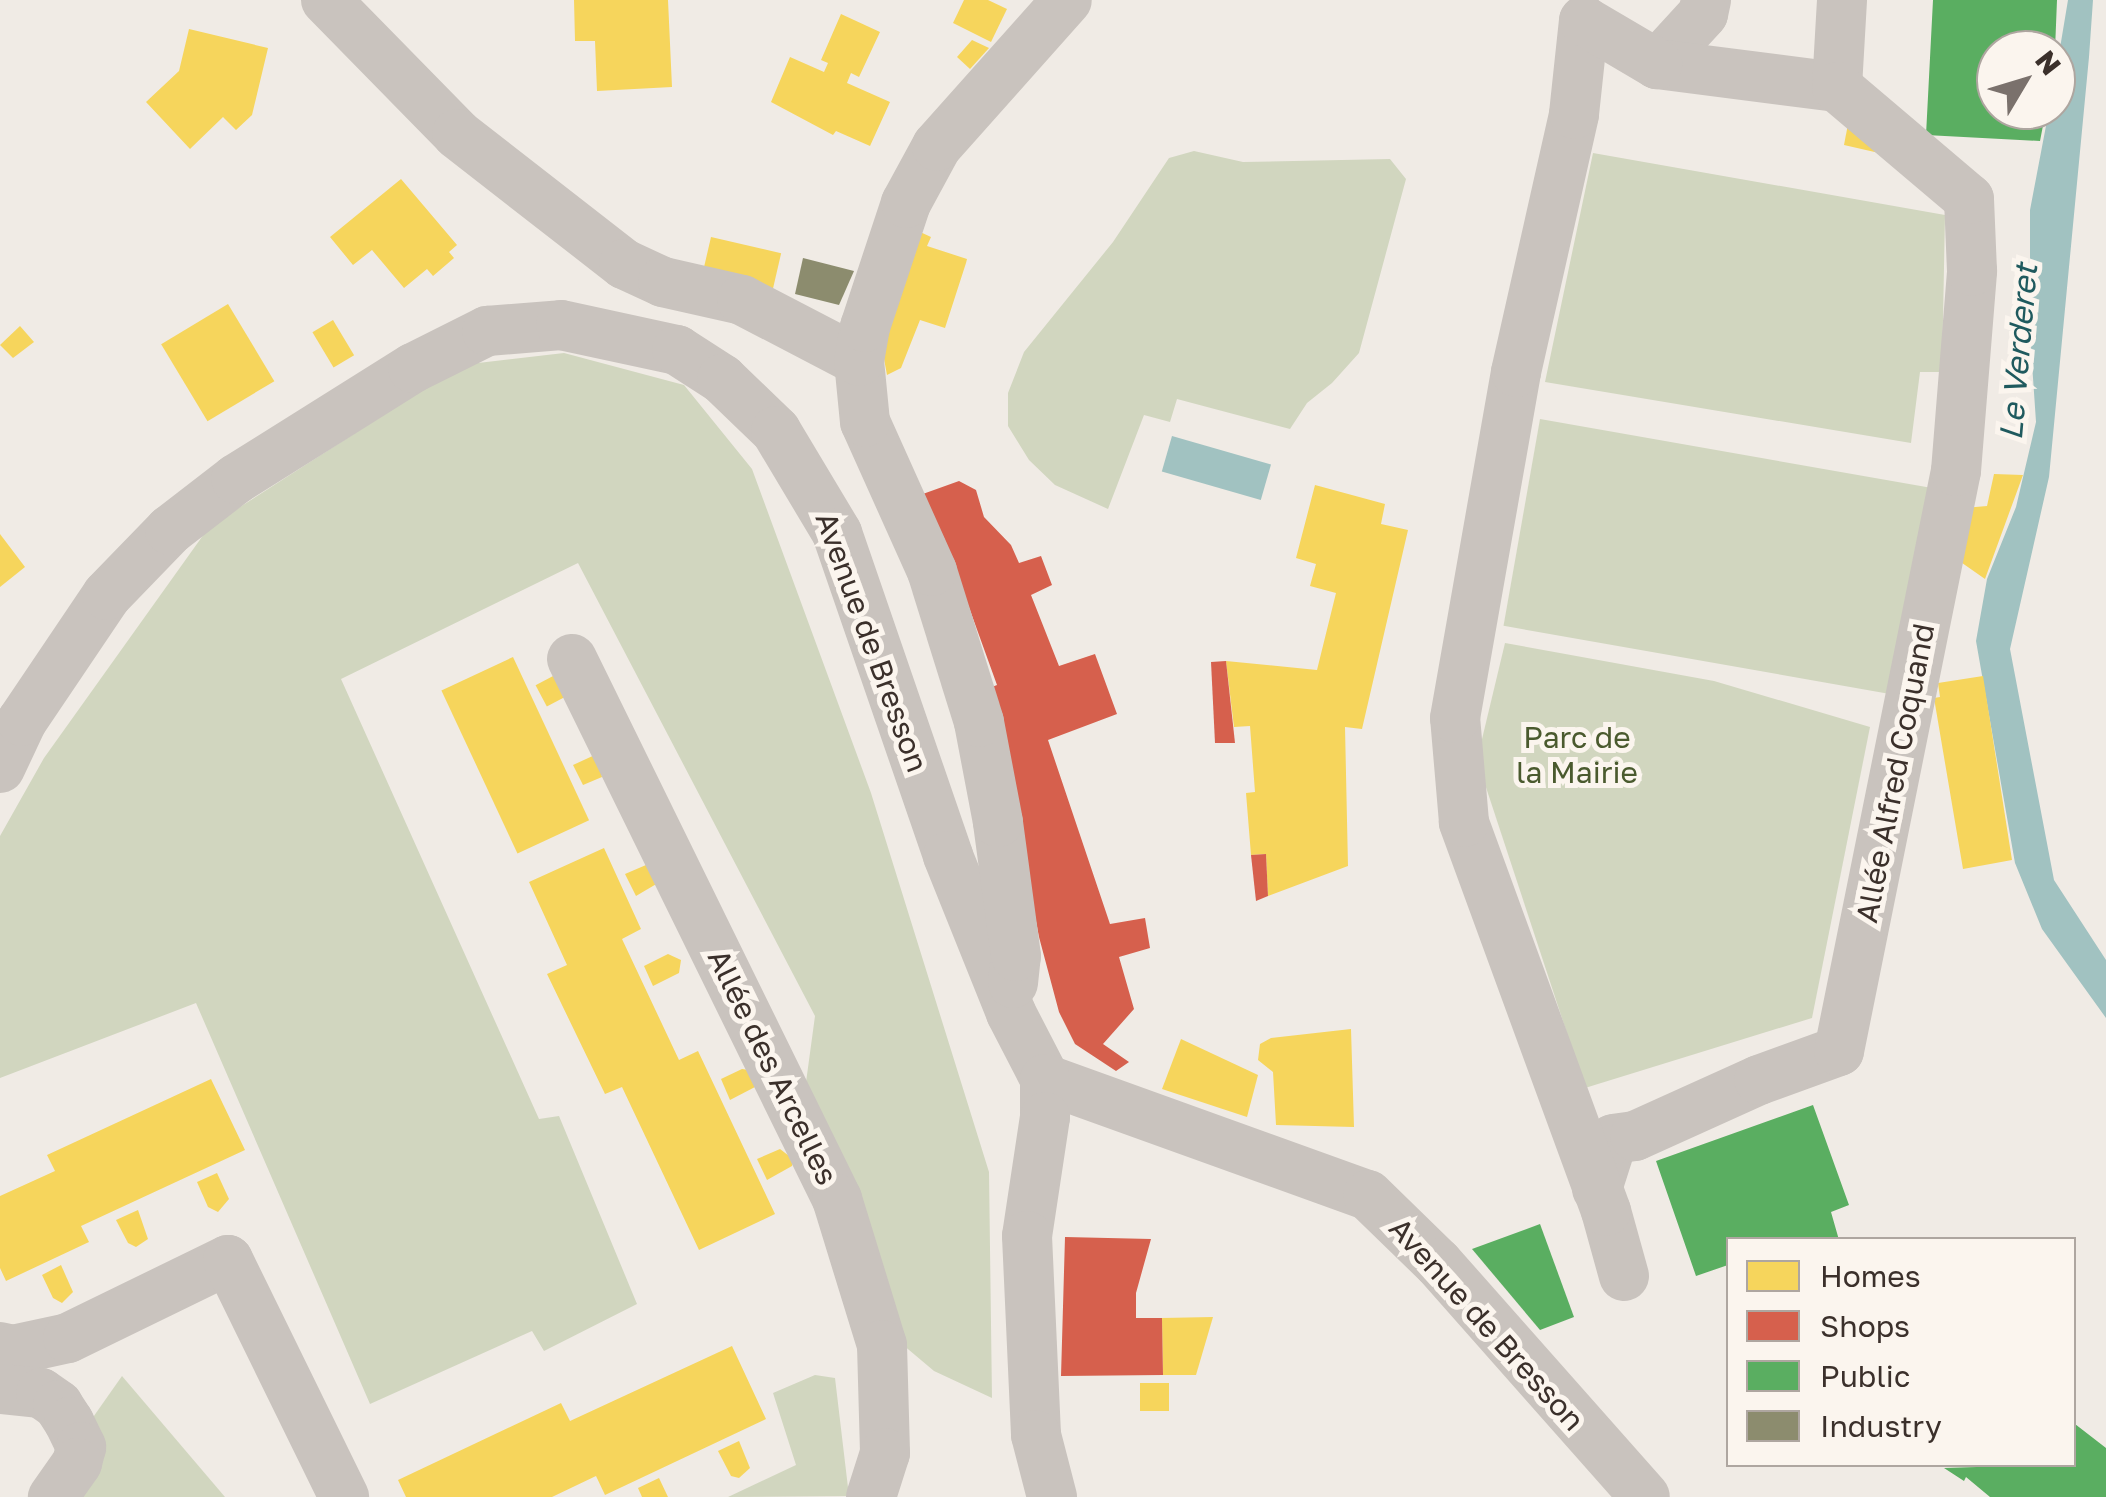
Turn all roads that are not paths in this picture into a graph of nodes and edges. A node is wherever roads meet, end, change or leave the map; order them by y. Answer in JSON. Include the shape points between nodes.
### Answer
{"nodes":[{"id":1,"x":326,"y":0,"type":"edge"},
{"id":2,"x":1067,"y":0,"type":"edge"},
{"id":3,"x":1706,"y":0,"type":"edge"},
{"id":4,"x":1842,"y":0,"type":"edge"},
{"id":5,"x":1658,"y":64,"type":"junction"},
{"id":6,"x":1838,"y":87,"type":"junction"},
{"id":7,"x":860,"y":361,"type":"junction"},
{"id":8,"x":572,"y":659,"type":"dead end"},
{"id":9,"x":0,"y":768,"type":"edge"},
{"id":10,"x":1011,"y":1012,"type":"junction"},
{"id":11,"x":1045,"y":1079,"type":"junction"},
{"id":12,"x":1597,"y":1189,"type":"junction"},
{"id":13,"x":1624,"y":1276,"type":"dead end"},
{"id":14,"x":0,"y":1347,"type":"edge"},
{"id":15,"x":0,"y":1389,"type":"edge"},
{"id":16,"x":77,"y":1486,"type":"edge"},
{"id":17,"x":1624,"y":1490,"type":"edge"},
{"id":18,"x":344,"y":1497,"type":"edge"},
{"id":19,"x":871,"y":1497,"type":"edge"},
{"id":20,"x":1052,"y":1497,"type":"edge"}],
"edges":[{"from":1,"to":7,"type":"street","via":[[457,134],[624,264],[664,282],[742,300]]},
{"from":2,"to":7,"type":"street","via":[[937,146],[906,203]]},
{"from":3,"to":5,"type":"street","via":[[1703,14]]},
{"from":4,"to":6,"type":"street"},
{"from":5,"to":6,"type":"street"},
{"from":5,"to":12,"type":"street","via":[[1584,22],[1574,114],[1516,372],[1455,718],[1464,822]]},
{"from":6,"to":12,"type":"street","name":"Allée Alfred Coquand","via":[[1969,200],[1972,271],[1956,471],[1839,1051],[1635,1136],[1613,1139]]},
{"from":7,"to":10,"type":"street","via":[[865,422],[932,571],[988,758],[1016,956]]},
{"from":8,"to":19,"type":"street","name":"Allée des Arcelles","via":[[838,1199],[882,1345],[885,1453]]},
{"from":9,"to":10,"type":"street","name":"Avenue de Bresson","via":[[22,721],[107,595],[170,530],[236,479],[413,368],[487,331],[561,325],[622,336],[677,350],[722,379],[776,432],[808,478],[864,601],[948,856]]},
{"from":10,"to":11,"type":"street","name":"Avenue de Bresson"},
{"from":11,"to":17,"type":"street","name":"Avenue de Bresson","via":[[1368,1195],[1438,1263]]},
{"from":11,"to":20,"type":"street","via":[[1027,1236],[1036,1435]]},
{"from":12,"to":13,"type":"street"},
{"from":14,"to":18,"type":"street","via":[[68,1338],[228,1260]]},
{"from":15,"to":16,"type":"street","via":[[40,1393],[58,1405],[81,1447]]}]}
